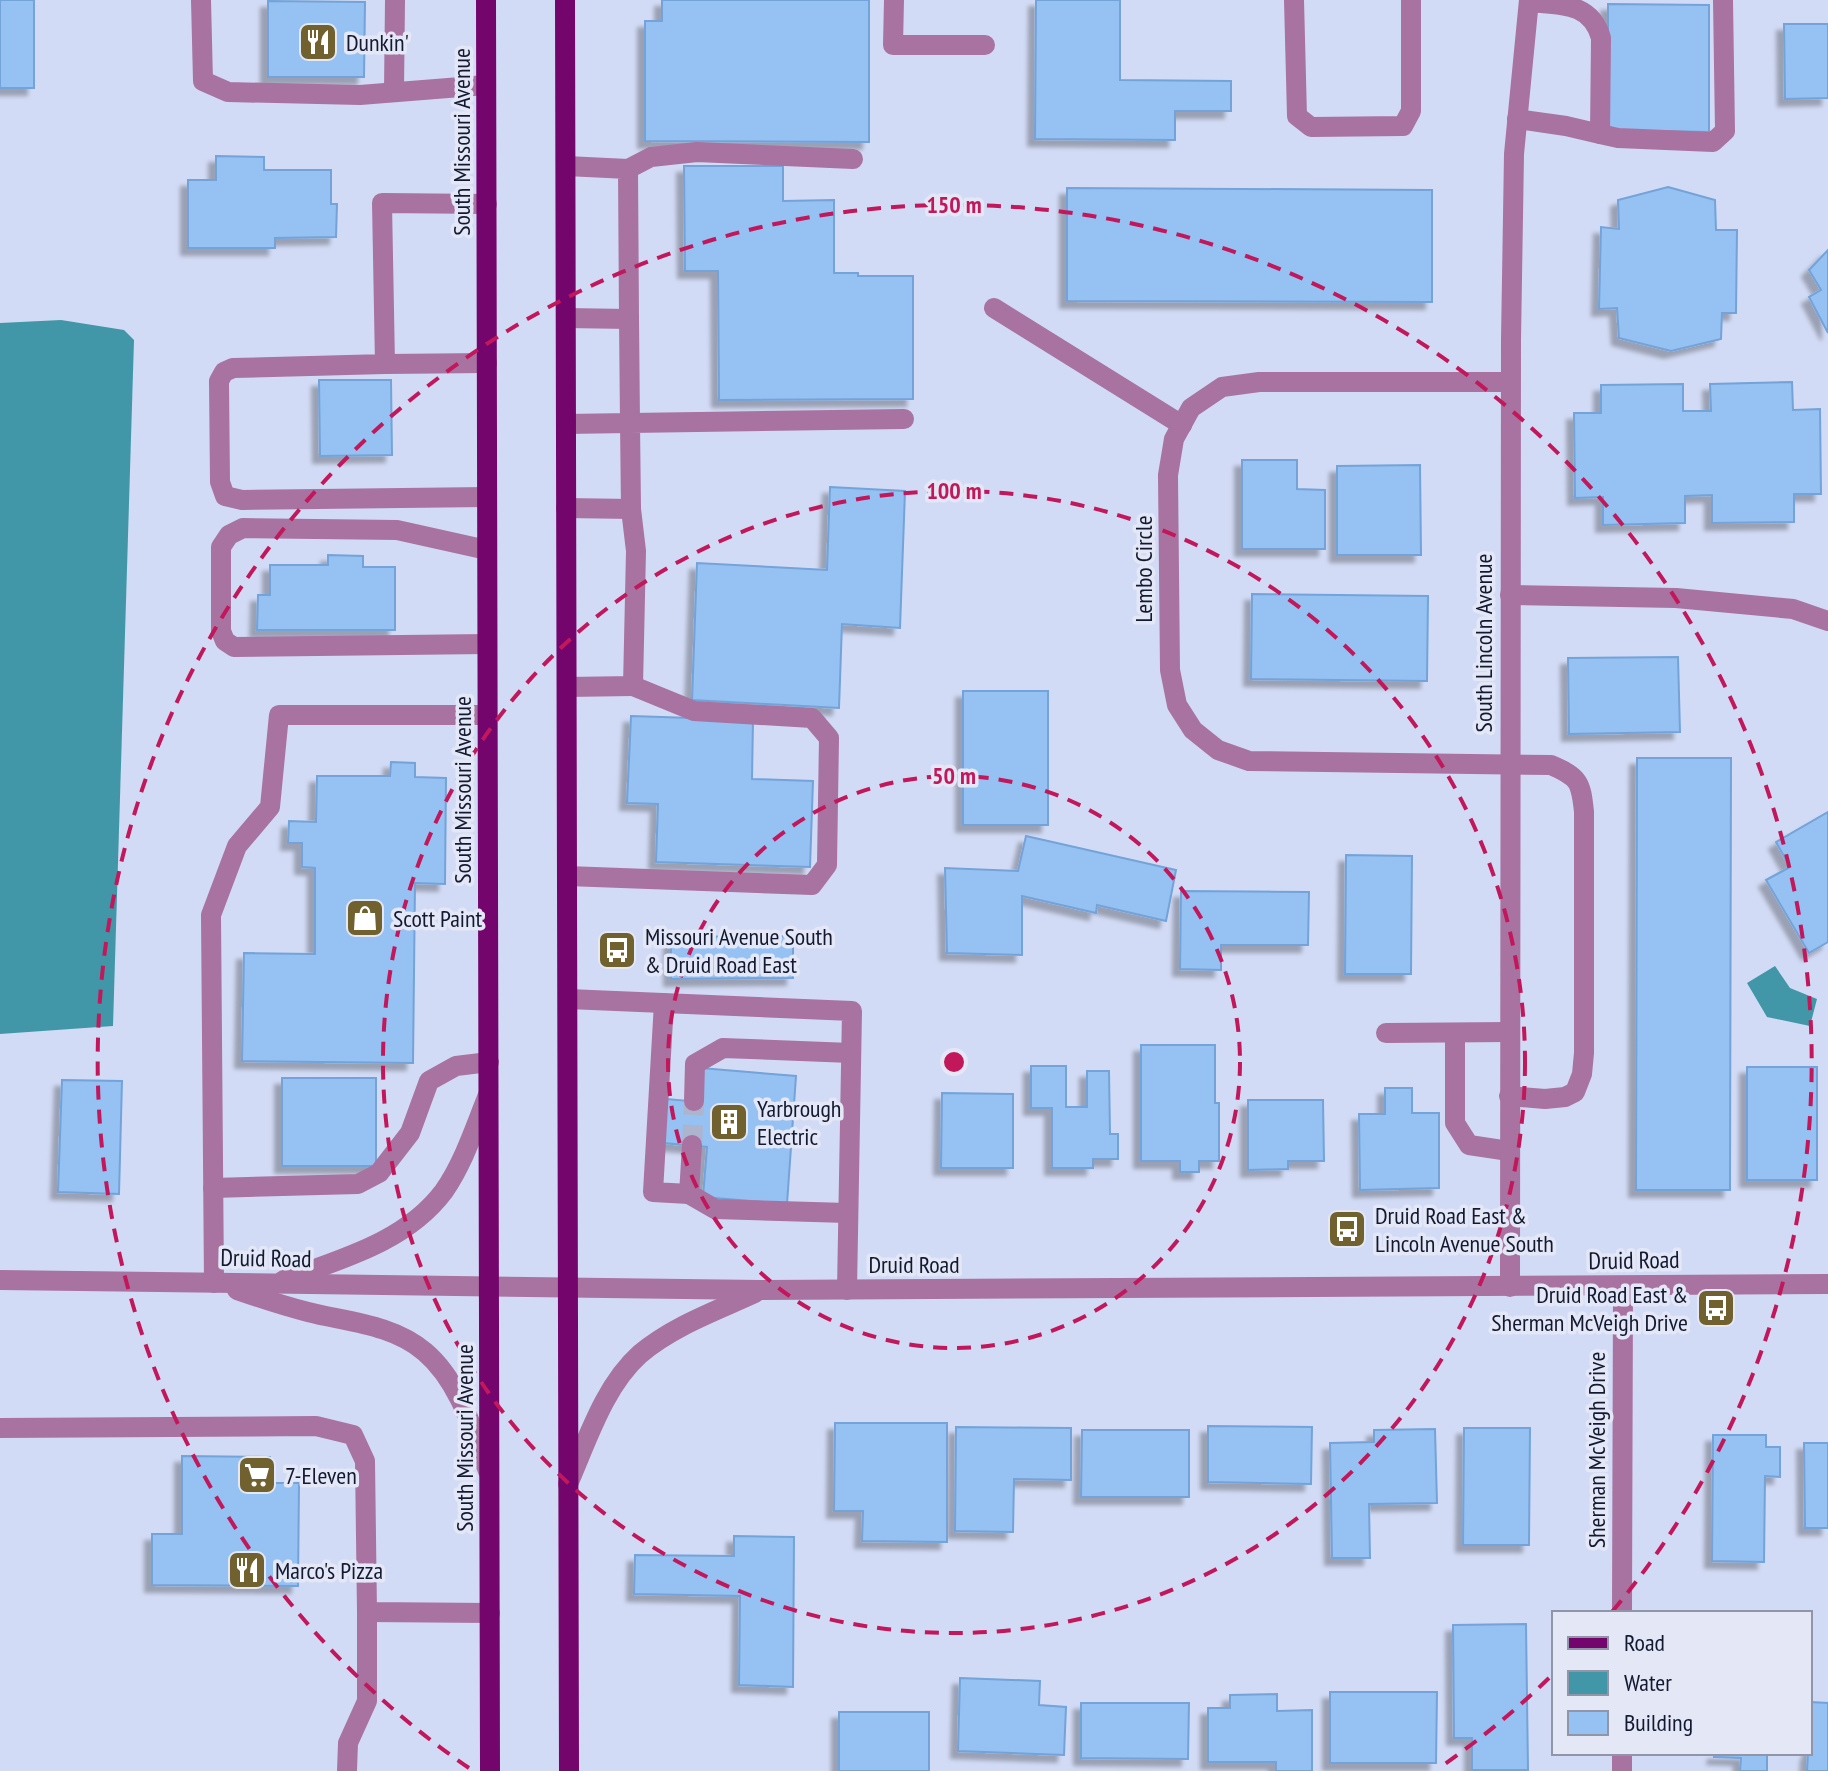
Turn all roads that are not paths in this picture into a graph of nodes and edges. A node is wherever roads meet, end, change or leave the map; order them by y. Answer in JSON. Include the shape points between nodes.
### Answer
{"nodes":[{"id":1,"x":201,"y":0,"type":"edge"},
{"id":2,"x":395,"y":0,"type":"edge"},
{"id":3,"x":486,"y":0,"type":"edge"},
{"id":4,"x":565,"y":0,"type":"edge"},
{"id":5,"x":894,"y":0,"type":"edge"},
{"id":6,"x":1294,"y":0,"type":"edge"},
{"id":7,"x":1411,"y":0,"type":"edge"},
{"id":8,"x":1723,"y":0,"type":"edge"},
{"id":9,"x":1529,"y":1,"type":"edge"},
{"id":10,"x":985,"y":45,"type":"dead end"},
{"id":11,"x":486,"y":85,"type":"junction"},
{"id":12,"x":394,"y":91,"type":"junction"},
{"id":13,"x":1517,"y":119,"type":"junction"},
{"id":14,"x":1600,"y":134,"type":"junction"},
{"id":15,"x":853,"y":159,"type":"dead end"},
{"id":16,"x":566,"y":166,"type":"junction"},
{"id":17,"x":628,"y":169,"type":"junction"},
{"id":18,"x":487,"y":204,"type":"junction"},
{"id":19,"x":994,"y":308,"type":"dead end"},
{"id":20,"x":566,"y":318,"type":"junction"},
{"id":21,"x":629,"y":319,"type":"junction"},
{"id":22,"x":487,"y":363,"type":"junction"},
{"id":23,"x":385,"y":364,"type":"junction"},
{"id":24,"x":1510,"y":382,"type":"junction"},
{"id":25,"x":904,"y":419,"type":"dead end"},
{"id":26,"x":630,"y":423,"type":"junction"},
{"id":27,"x":566,"y":424,"type":"junction"},
{"id":28,"x":1182,"y":425,"type":"junction"},
{"id":29,"x":487,"y":497,"type":"junction"},
{"id":30,"x":566,"y":508,"type":"junction"},
{"id":31,"x":631,"y":509,"type":"junction"},
{"id":32,"x":487,"y":550,"type":"junction"},
{"id":33,"x":1510,"y":595,"type":"junction"},
{"id":34,"x":1828,"y":621,"type":"edge"},
{"id":35,"x":487,"y":644,"type":"junction"},
{"id":36,"x":633,"y":686,"type":"junction"},
{"id":37,"x":567,"y":687,"type":"junction"},
{"id":38,"x":487,"y":715,"type":"junction"},
{"id":39,"x":1509,"y":763,"type":"junction"},
{"id":40,"x":567,"y":876,"type":"junction"},
{"id":41,"x":568,"y":999,"type":"junction"},
{"id":42,"x":664,"y":1003,"type":"junction"},
{"id":43,"x":1509,"y":1032,"type":"junction"},
{"id":44,"x":1386,"y":1033,"type":"dead end"},
{"id":45,"x":1455,"y":1033,"type":"junction"},
{"id":46,"x":851,"y":1053,"type":"junction"},
{"id":47,"x":489,"y":1062,"type":"junction"},
{"id":48,"x":489,"y":1093,"type":"junction"},
{"id":49,"x":1509,"y":1096,"type":"junction"},
{"id":50,"x":694,"y":1101,"type":"tunnel mouth"},
{"id":51,"x":692,"y":1145,"type":"tunnel mouth"},
{"id":52,"x":1509,"y":1151,"type":"junction"},
{"id":53,"x":213,"y":1188,"type":"junction"},
{"id":54,"x":689,"y":1194,"type":"junction"},
{"id":55,"x":847,"y":1213,"type":"junction"},
{"id":56,"x":0,"y":1280,"type":"edge"},
{"id":57,"x":214,"y":1283,"type":"junction"},
{"id":58,"x":273,"y":1284,"type":"junction"},
{"id":59,"x":1828,"y":1284,"type":"edge"},
{"id":60,"x":489,"y":1287,"type":"junction"},
{"id":61,"x":1510,"y":1287,"type":"junction"},
{"id":62,"x":1623,"y":1287,"type":"junction"},
{"id":63,"x":567,"y":1289,"type":"junction"},
{"id":64,"x":761,"y":1290,"type":"junction"},
{"id":65,"x":847,"y":1290,"type":"junction"},
{"id":66,"x":0,"y":1428,"type":"edge"},
{"id":67,"x":490,"y":1477,"type":"junction"},
{"id":68,"x":568,"y":1484,"type":"junction"},
{"id":69,"x":1622,"y":1611,"type":"edge"},
{"id":70,"x":367,"y":1612,"type":"junction"},
{"id":71,"x":490,"y":1613,"type":"junction"},
{"id":72,"x":347,"y":1771,"type":"edge"},
{"id":73,"x":490,"y":1771,"type":"edge"},
{"id":74,"x":569,"y":1771,"type":"edge"}],
"edges":[{"from":1,"to":12,"type":"street","via":[[203,81],[228,92]]},
{"from":2,"to":12,"type":"street"},
{"from":3,"to":11,"type":"main road","name":"South Missouri Avenue"},
{"from":4,"to":16,"type":"main road"},
{"from":5,"to":10,"type":"street","via":[[893,45]]},
{"from":6,"to":7,"type":"street","via":[[1297,116],[1311,127],[1403,126],[1411,111]]},
{"from":8,"to":14,"type":"street","via":[[1725,131],[1713,142]]},
{"from":9,"to":13,"type":"street","name":"South Lincoln Avenue"},
{"from":9,"to":14,"type":"street","via":[[1565,5],[1597,23]]},
{"from":11,"to":12,"type":"street"},
{"from":11,"to":18,"type":"main road","name":"South Missouri Avenue"},
{"from":13,"to":14,"type":"street"},
{"from":13,"to":24,"type":"street","name":"South Lincoln Avenue"},
{"from":15,"to":17,"type":"street","via":[[697,152],[651,157]]},
{"from":16,"to":17,"type":"street"},
{"from":16,"to":20,"type":"main road"},
{"from":17,"to":21,"type":"street"},
{"from":18,"to":22,"type":"main road","name":"South Missouri Avenue"},
{"from":18,"to":23,"type":"street","via":[[382,203]]},
{"from":19,"to":28,"type":"street"},
{"from":20,"to":21,"type":"street"},
{"from":20,"to":27,"type":"main road"},
{"from":21,"to":26,"type":"street"},
{"from":22,"to":23,"type":"street"},
{"from":22,"to":29,"type":"main road","name":"South Missouri Avenue"},
{"from":23,"to":29,"type":"street","via":[[224,372],[219,410],[220,482],[225,496]]},
{"from":24,"to":28,"type":"street","name":"Lembo Circle","via":[[1247,383],[1222,387],[1191,408]]},
{"from":24,"to":33,"type":"street","name":"South Lincoln Avenue"},
{"from":25,"to":26,"type":"street"},
{"from":26,"to":27,"type":"street"},
{"from":26,"to":31,"type":"street"},
{"from":27,"to":30,"type":"main road"},
{"from":28,"to":39,"type":"street","name":"Lembo Circle","via":[[1168,475],[1170,670],[1177,705],[1193,730],[1218,750],[1249,761]]},
{"from":29,"to":32,"type":"main road","name":"South Missouri Avenue"},
{"from":30,"to":31,"type":"street"},
{"from":30,"to":37,"type":"main road"},
{"from":31,"to":36,"type":"street","via":[[636,551]]},
{"from":32,"to":35,"type":"main road","name":"South Missouri Avenue"},
{"from":32,"to":35,"type":"street","via":[[397,530],[243,528],[221,547],[221,631],[234,647]]},
{"from":33,"to":34,"type":"street","via":[[1676,598],[1793,609]]},
{"from":33,"to":39,"type":"street","name":"South Lincoln Avenue"},
{"from":35,"to":38,"type":"main road","name":"South Missouri Avenue"},
{"from":36,"to":37,"type":"street"},
{"from":36,"to":40,"type":"street","via":[[694,711],[812,718],[829,738],[827,865],[812,885]]},
{"from":37,"to":40,"type":"main road"},
{"from":38,"to":47,"type":"main road","name":"South Missouri Avenue"},
{"from":38,"to":53,"type":"street","via":[[279,715],[270,807],[237,846],[211,915]]},
{"from":39,"to":43,"type":"street","name":"South Lincoln Avenue"},
{"from":39,"to":49,"type":"street","name":"Lembo Circle","via":[[1551,765],[1571,774],[1581,786],[1584,812],[1582,1074],[1575,1092],[1565,1097]]},
{"from":40,"to":41,"type":"main road"},
{"from":41,"to":42,"type":"street"},
{"from":41,"to":63,"type":"main road"},
{"from":42,"to":46,"type":"street","via":[[852,1011]]},
{"from":42,"to":54,"type":"street","via":[[653,1192]]},
{"from":43,"to":45,"type":"street"},
{"from":43,"to":49,"type":"street","name":"South Lincoln Avenue"},
{"from":44,"to":45,"type":"street"},
{"from":45,"to":52,"type":"street","via":[[1455,1123],[1469,1145]]},
{"from":46,"to":50,"type":"street","via":[[723,1048],[695,1064]]},
{"from":46,"to":55,"type":"street"},
{"from":47,"to":48,"type":"main road","name":"South Missouri Avenue"},
{"from":47,"to":53,"type":"street","via":[[456,1066],[429,1081],[410,1133],[379,1173],[358,1184]]},
{"from":48,"to":58,"type":"street","via":[[460,1163],[422,1215],[366,1249]]},
{"from":48,"to":60,"type":"main road","name":"South Missouri Avenue"},
{"from":49,"to":52,"type":"street","name":"South Lincoln Avenue"},
{"from":51,"to":54,"type":"street"},
{"from":52,"to":61,"type":"street","name":"South Lincoln Avenue"},
{"from":53,"to":57,"type":"street"},
{"from":54,"to":55,"type":"street","via":[[715,1209]]},
{"from":55,"to":65,"type":"street"},
{"from":56,"to":57,"type":"street","name":"Druid Road"},
{"from":57,"to":58,"type":"street","name":"Druid Road"},
{"from":57,"to":67,"type":"street","via":[[384,1329],[424,1351],[451,1384]]},
{"from":58,"to":60,"type":"street","name":"Druid Road"},
{"from":59,"to":62,"type":"street","name":"Druid Road"},
{"from":60,"to":63,"type":"street","name":"Druid Road"},
{"from":60,"to":67,"type":"main road","name":"South Missouri Avenue"},
{"from":61,"to":62,"type":"street","name":"Druid Road"},
{"from":61,"to":65,"type":"street","name":"Druid Road"},
{"from":62,"to":69,"type":"street","name":"Sherman McVeigh Drive"},
{"from":63,"to":64,"type":"street","name":"Druid Road"},
{"from":63,"to":68,"type":"main road"},
{"from":64,"to":65,"type":"street","name":"Druid Road"},
{"from":64,"to":68,"type":"street","via":[[681,1327],[639,1355],[615,1385]]},
{"from":66,"to":70,"type":"street","via":[[316,1426],[353,1435],[365,1461]]},
{"from":67,"to":71,"type":"main road","name":"South Missouri Avenue"},
{"from":68,"to":74,"type":"main road"},
{"from":70,"to":71,"type":"street"},
{"from":70,"to":72,"type":"street","via":[[367,1701],[348,1743]]},
{"from":71,"to":73,"type":"main road","name":"South Missouri Avenue"}]}
